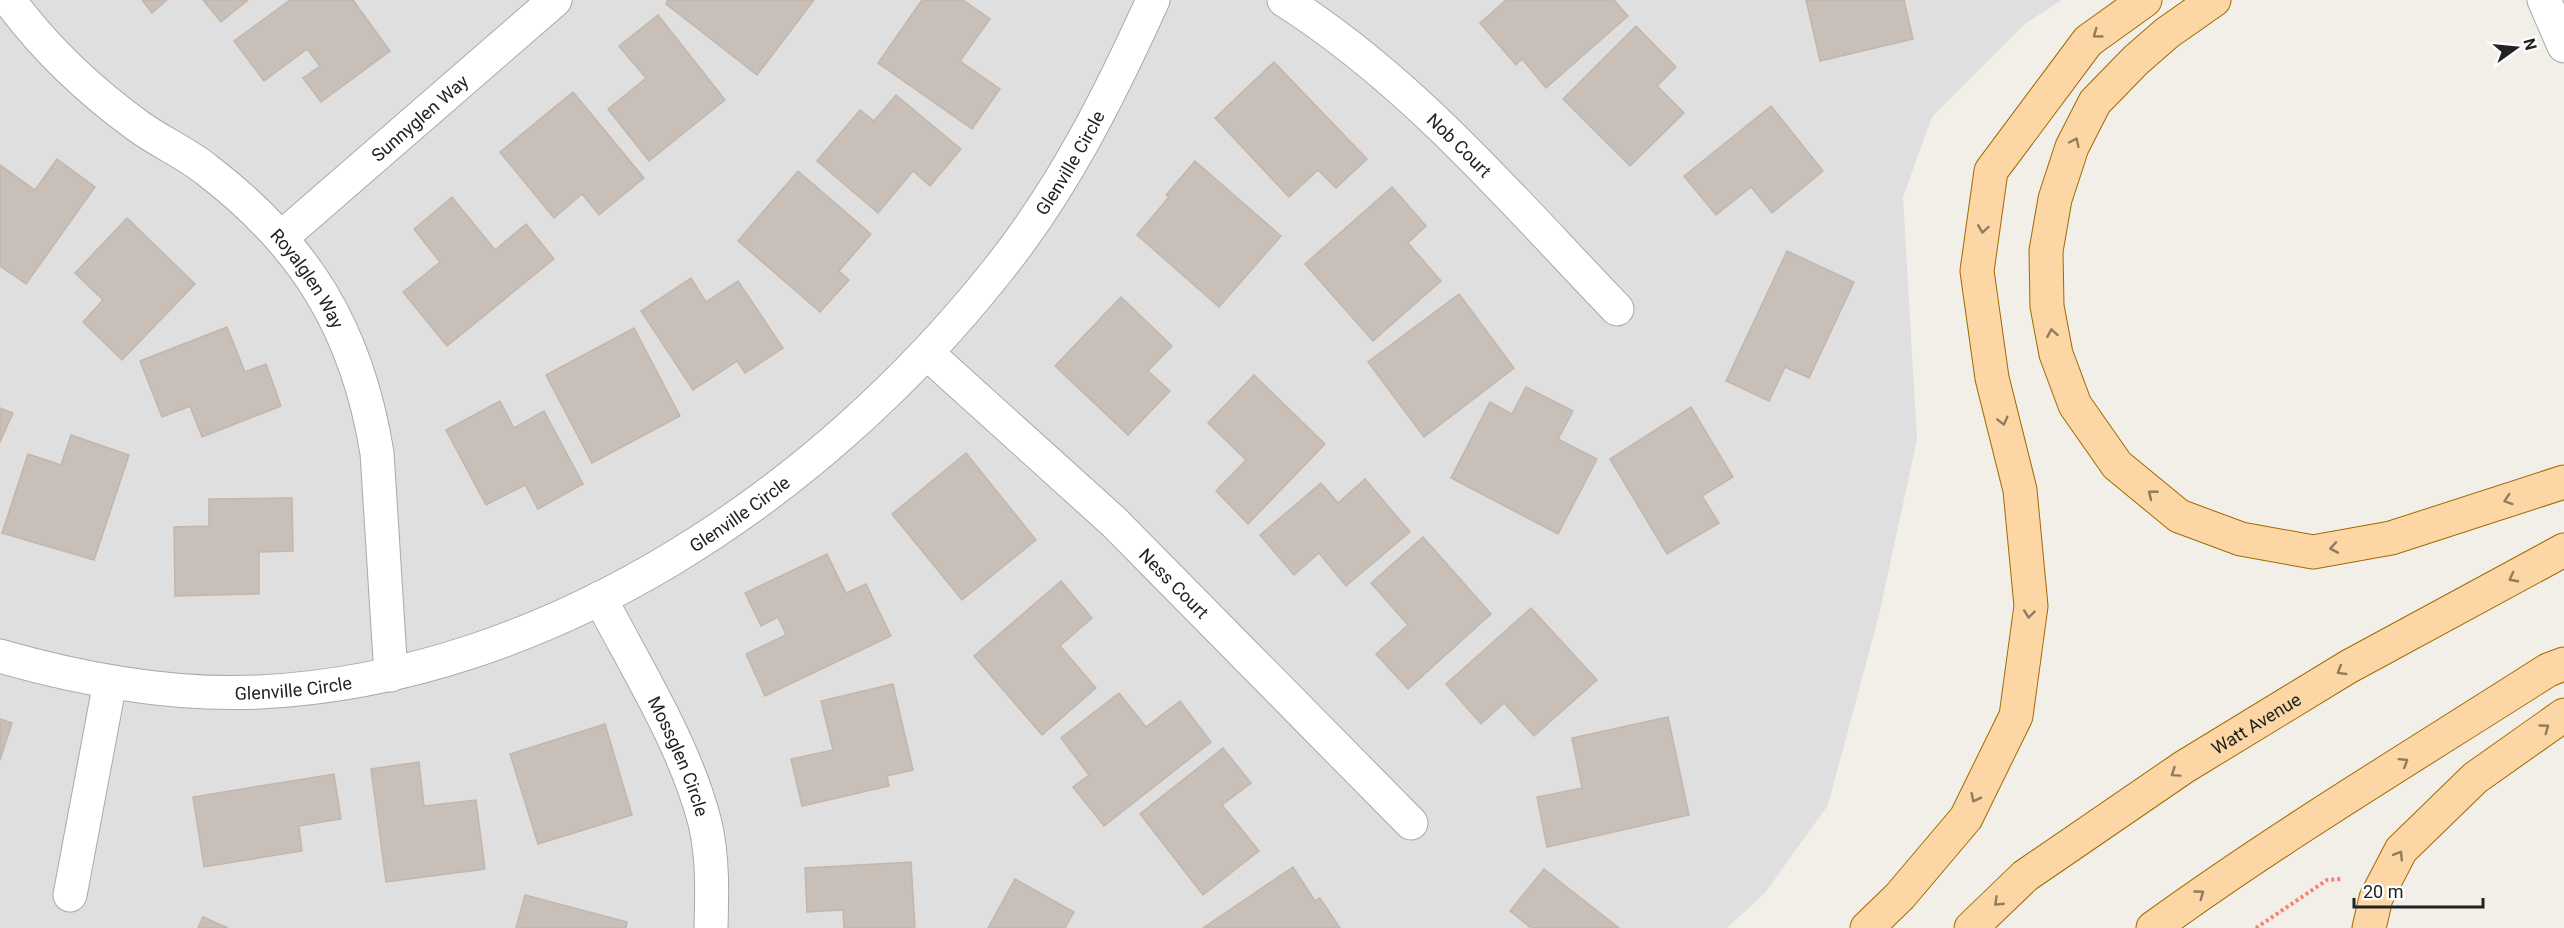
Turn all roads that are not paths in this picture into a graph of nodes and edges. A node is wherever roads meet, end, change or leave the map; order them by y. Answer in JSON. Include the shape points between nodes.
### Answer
{"nodes":[{"id":1,"x":9,"y":0,"type":"edge"},
{"id":2,"x":555,"y":0,"type":"edge"},
{"id":3,"x":1153,"y":0,"type":"edge"},
{"id":4,"x":1284,"y":0,"type":"edge"},
{"id":5,"x":2145,"y":0,"type":"edge"},
{"id":6,"x":2214,"y":0,"type":"edge"},
{"id":7,"x":2544,"y":0,"type":"edge"},
{"id":8,"x":2564,"y":46,"type":"edge"},
{"id":9,"x":282,"y":237,"type":"junction"},
{"id":10,"x":1617,"y":309,"type":"dead end"},
{"id":11,"x":927,"y":353,"type":"junction"},
{"id":12,"x":2564,"y":482,"type":"edge"},
{"id":13,"x":2564,"y":550,"type":"edge"},
{"id":14,"x":600,"y":598,"type":"junction"},
{"id":15,"x":0,"y":656,"type":"edge"},
{"id":16,"x":2564,"y":664,"type":"edge"},
{"id":17,"x":391,"y":675,"type":"junction"},
{"id":18,"x":110,"y":682,"type":"junction"},
{"id":19,"x":2564,"y":715,"type":"edge"},
{"id":20,"x":1411,"y":823,"type":"dead end"},
{"id":21,"x":70,"y":896,"type":"dead end"},
{"id":22,"x":711,"y":928,"type":"edge"},
{"id":23,"x":1867,"y":928,"type":"edge"},
{"id":24,"x":1971,"y":928,"type":"edge"},
{"id":25,"x":2153,"y":928,"type":"edge"},
{"id":26,"x":2369,"y":928,"type":"edge"}],
"edges":[{"from":1,"to":9,"type":"street","name":"Royalglen Way","via":[[79,79],[140,127],[206,169]]},
{"from":2,"to":9,"type":"street","name":"Sunnyglen Way"},
{"from":3,"to":11,"type":"street","name":"Glenville Circle","via":[[1108,99],[1067,168],[999,269]]},
{"from":4,"to":10,"type":"street","name":"Nob Court","via":[[1395,82]]},
{"from":5,"to":23,"type":"main road","one_way":true,"via":[[2088,41],[1991,171],[1977,271],[1992,378],[2020,490],[2031,606],[2016,716],[1966,818],[1900,896]]},
{"from":12,"to":6,"type":"main road","one_way":true,"via":[[2391,538],[2313,552],[2241,539],[2179,516],[2117,465],[2074,405],[2056,354],[2047,306],[2046,251],[2055,199],[2072,147],[2096,102],[2159,40]]},
{"from":7,"to":8,"type":"street"},
{"from":9,"to":17,"type":"street","name":"Royalglen Way","via":[[301,260],[337,320],[352,352],[371,419],[377,453]]},
{"from":11,"to":14,"type":"street","name":"Glenville Circle","via":[[800,470],[701,541]]},
{"from":11,"to":20,"type":"street","name":"Ness Court","via":[[1114,522]]},
{"from":13,"to":24,"type":"main road","name":"Watt Avenue","one_way":true,"via":[[2348,667],[2184,767],[2025,876]]},
{"from":14,"to":17,"type":"street","name":"Glenville Circle","via":[[461,657]]},
{"from":14,"to":22,"type":"street","name":"Mossglen Circle","via":[[686,766],[705,824],[713,884]]},
{"from":15,"to":18,"type":"street","name":"Glenville Circle","via":[[62,674]]},
{"from":25,"to":16,"type":"main road","one_way":true,"via":[[2344,800],[2548,670]]},
{"from":17,"to":18,"type":"street","name":"Glenville Circle","via":[[334,686],[257,692],[178,690]]},
{"from":18,"to":21,"type":"street"},
{"from":26,"to":19,"type":"main road","one_way":true,"via":[[2376,898],[2401,850],[2475,778]]}]}
